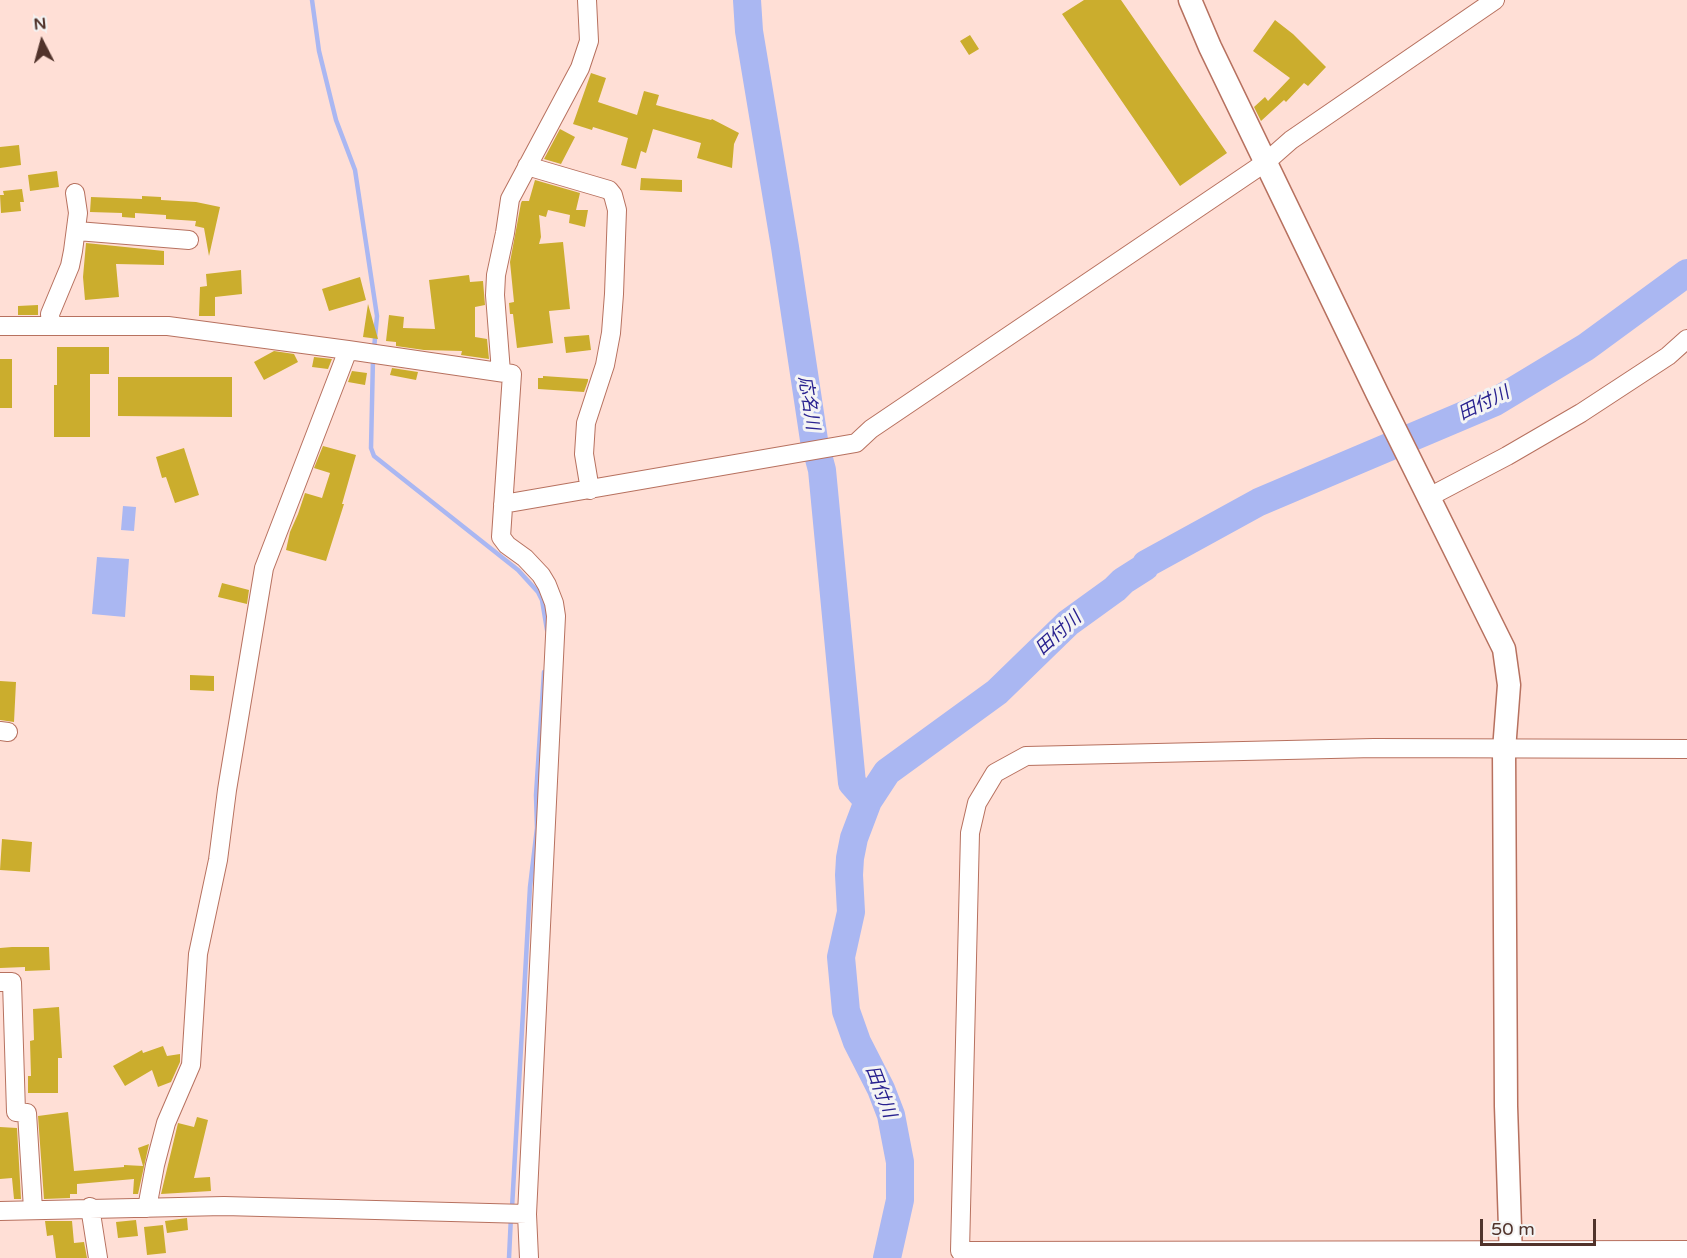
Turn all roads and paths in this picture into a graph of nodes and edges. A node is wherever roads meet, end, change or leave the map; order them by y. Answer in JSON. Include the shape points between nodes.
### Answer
{"nodes":[{"id":1,"x":587,"y":0,"type":"edge"},
{"id":2,"x":1190,"y":0,"type":"edge"},
{"id":3,"x":1496,"y":0,"type":"edge"},
{"id":4,"x":1266,"y":162,"type":"junction"},
{"id":5,"x":526,"y":166,"type":"junction"},
{"id":6,"x":75,"y":193,"type":"dead end"},
{"id":7,"x":77,"y":231,"type":"junction"},
{"id":8,"x":189,"y":240,"type":"dead end"},
{"id":9,"x":0,"y":326,"type":"edge"},
{"id":10,"x":51,"y":326,"type":"junction"},
{"id":11,"x":1687,"y":339,"type":"edge"},
{"id":12,"x":348,"y":350,"type":"junction"},
{"id":13,"x":501,"y":372,"type":"junction"},
{"id":14,"x":590,"y":490,"type":"junction"},
{"id":15,"x":1429,"y":497,"type":"junction"},
{"id":16,"x":503,"y":504,"type":"junction"},
{"id":17,"x":1687,"y":749,"type":"edge"},
{"id":18,"x":1504,"y":750,"type":"junction"},
{"id":19,"x":0,"y":982,"type":"edge"},
{"id":20,"x":90,"y":1208,"type":"junction"},
{"id":21,"x":147,"y":1208,"type":"junction"},
{"id":22,"x":33,"y":1209,"type":"junction"},
{"id":23,"x":0,"y":1211,"type":"edge"},
{"id":24,"x":527,"y":1214,"type":"junction"},
{"id":25,"x":1687,"y":1250,"type":"edge"},
{"id":26,"x":1511,"y":1254,"type":"edge"},
{"id":27,"x":98,"y":1258,"type":"edge"},
{"id":28,"x":529,"y":1258,"type":"edge"}],
"edges":[{"from":1,"to":5,"type":"street","via":[[586,53]]},
{"from":2,"to":4,"type":"street"},
{"from":3,"to":4,"type":"street","via":[[1291,140]]},
{"from":4,"to":14,"type":"street","via":[[856,443]]},
{"from":4,"to":15,"type":"street"},
{"from":5,"to":13,"type":"street","via":[[510,198],[496,275]]},
{"from":5,"to":14,"type":"street","via":[[609,190],[617,210],[611,333],[586,423],[584,454]]},
{"from":6,"to":7,"type":"street"},
{"from":7,"to":8,"type":"street"},
{"from":7,"to":10,"type":"street","via":[[70,267],[50,314]]},
{"from":9,"to":10,"type":"street"},
{"from":10,"to":12,"type":"street","via":[[168,326]]},
{"from":11,"to":15,"type":"street","via":[[1668,356],[1581,413]]},
{"from":12,"to":13,"type":"street"},
{"from":12,"to":21,"type":"street","via":[[264,568],[218,860],[198,954],[191,1065],[166,1123]]},
{"from":13,"to":16,"type":"street","via":[[512,374]]},
{"from":14,"to":16,"type":"street"},
{"from":15,"to":18,"type":"street","via":[[1504,649],[1509,685]]},
{"from":16,"to":24,"type":"street","via":[[501,537],[541,575],[556,616]]},
{"from":17,"to":18,"type":"street"},
{"from":18,"to":26,"type":"street"},
{"from":18,"to":26,"type":"street","via":[[1374,748],[1026,756],[995,773],[977,803],[970,833],[960,1251]]},
{"from":19,"to":22,"type":"street","via":[[12,982],[16,1112],[27,1113]]},
{"from":20,"to":21,"type":"street"},
{"from":20,"to":22,"type":"street"},
{"from":20,"to":27,"type":"street"},
{"from":21,"to":24,"type":"street","via":[[224,1206]]},
{"from":22,"to":23,"type":"street"},
{"from":24,"to":28,"type":"street"},
{"from":25,"to":26,"type":"street"}]}
